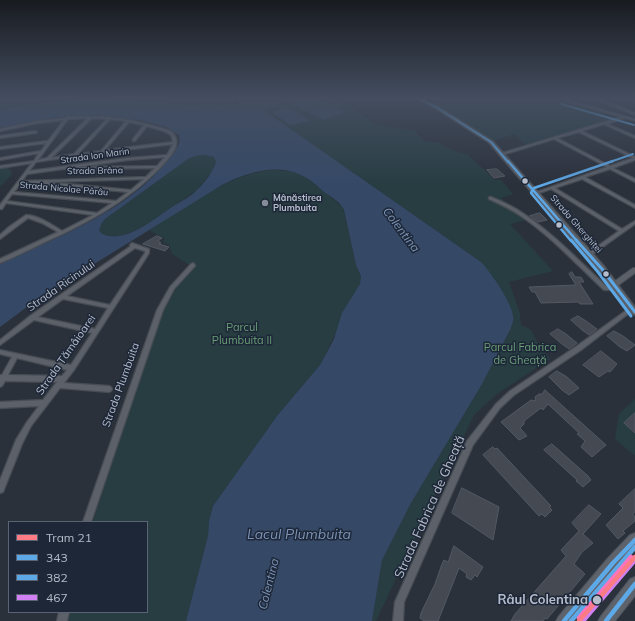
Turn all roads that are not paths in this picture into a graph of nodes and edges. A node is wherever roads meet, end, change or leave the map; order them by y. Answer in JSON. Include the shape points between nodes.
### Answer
{"nodes":[{"id":1,"x":60,"y":128,"type":"edge"},
{"id":2,"x":79,"y":128,"type":"edge"},
{"id":3,"x":101,"y":128,"type":"edge"},
{"id":4,"x":122,"y":128,"type":"edge"},
{"id":5,"x":144,"y":128,"type":"edge"},
{"id":6,"x":156,"y":128,"type":"edge"},
{"id":7,"x":469,"y":128,"type":"edge"},
{"id":8,"x":590,"y":128,"type":"edge"},
{"id":9,"x":613,"y":128,"type":"edge"},
{"id":10,"x":580,"y":131,"type":"junction"},
{"id":11,"x":35,"y":132,"type":"dead end"},
{"id":12,"x":0,"y":137,"type":"edge"},
{"id":13,"x":635,"y":137,"type":"edge"},
{"id":14,"x":554,"y":138,"type":"junction"},
{"id":15,"x":134,"y":140,"type":"dead end"},
{"id":16,"x":49,"y":142,"type":"junction"},
{"id":17,"x":175,"y":143,"type":"junction"},
{"id":18,"x":0,"y":148,"type":"edge"},
{"id":19,"x":41,"y":152,"type":"junction"},
{"id":20,"x":102,"y":152,"type":"junction"},
{"id":21,"x":501,"y":154,"type":"junction"},
{"id":22,"x":75,"y":155,"type":"junction"},
{"id":23,"x":167,"y":156,"type":"junction"},
{"id":24,"x":635,"y":158,"type":"edge"},
{"id":25,"x":0,"y":159,"type":"edge"},
{"id":26,"x":48,"y":159,"type":"junction"},
{"id":27,"x":35,"y":161,"type":"junction"},
{"id":28,"x":0,"y":167,"type":"edge"},
{"id":29,"x":158,"y":167,"type":"junction"},
{"id":30,"x":67,"y":168,"type":"junction"},
{"id":31,"x":609,"y":168,"type":"junction"},
{"id":32,"x":26,"y":173,"type":"junction"},
{"id":33,"x":582,"y":177,"type":"junction"},
{"id":34,"x":146,"y":178,"type":"junction"},
{"id":35,"x":635,"y":181,"type":"edge"},
{"id":36,"x":20,"y":182,"type":"junction"},
{"id":37,"x":552,"y":188,"type":"junction"},
{"id":38,"x":131,"y":191,"type":"junction"},
{"id":39,"x":11,"y":193,"type":"junction"},
{"id":40,"x":536,"y":193,"type":"junction"},
{"id":41,"x":490,"y":198,"type":"dead end"},
{"id":42,"x":4,"y":202,"type":"junction"},
{"id":43,"x":116,"y":202,"type":"junction"},
{"id":44,"x":635,"y":207,"type":"edge"},
{"id":45,"x":0,"y":208,"type":"edge"},
{"id":46,"x":98,"y":214,"type":"junction"},
{"id":47,"x":635,"y":222,"type":"edge"},
{"id":48,"x":622,"y":231,"type":"junction"},
{"id":49,"x":61,"y":232,"type":"junction"},
{"id":50,"x":0,"y":238,"type":"edge"},
{"id":51,"x":133,"y":246,"type":"joint"},
{"id":52,"x":590,"y":254,"type":"junction"},
{"id":53,"x":0,"y":262,"type":"edge"},
{"id":54,"x":193,"y":265,"type":"dead end"},
{"id":55,"x":635,"y":270,"type":"edge"},
{"id":56,"x":616,"y":287,"type":"junction"},
{"id":57,"x":62,"y":297,"type":"junction"},
{"id":58,"x":111,"y":307,"type":"junction"},
{"id":59,"x":633,"y":310,"type":"edge"},
{"id":60,"x":32,"y":318,"type":"junction"},
{"id":61,"x":95,"y":331,"type":"junction"},
{"id":62,"x":0,"y":343,"type":"edge"},
{"id":63,"x":0,"y":352,"type":"edge"},
{"id":64,"x":16,"y":355,"type":"junction"},
{"id":65,"x":72,"y":368,"type":"junction"},
{"id":66,"x":64,"y":378,"type":"junction"},
{"id":67,"x":1,"y":380,"type":"edge"},
{"id":68,"x":58,"y":385,"type":"junction"},
{"id":69,"x":109,"y":389,"type":"dead end"},
{"id":70,"x":45,"y":403,"type":"junction"},
{"id":71,"x":0,"y":405,"type":"edge"},
{"id":72,"x":0,"y":489,"type":"edge"},
{"id":73,"x":87,"y":521,"type":"edge"},
{"id":74,"x":635,"y":540,"type":"edge"},
{"id":75,"x":635,"y":584,"type":"edge"},
{"id":76,"x":398,"y":621,"type":"edge"},
{"id":77,"x":564,"y":621,"type":"edge"},
{"id":78,"x":606,"y":621,"type":"edge"}],
"edges":[{"from":1,"to":16,"type":"street"},
{"from":2,"to":26,"type":"street"},
{"from":3,"to":22,"type":"street"},
{"from":4,"to":20,"type":"street"},
{"from":5,"to":15,"type":"street"},
{"from":6,"to":17,"type":"street","via":[[170,132]]},
{"from":7,"to":21,"type":"main road","name":"Strada Gherghiței","via":[[489,141]]},
{"from":8,"to":10,"type":"street"},
{"from":9,"to":13,"type":"street"},
{"from":10,"to":14,"type":"street"},
{"from":10,"to":24,"type":"street"},
{"from":11,"to":12,"type":"street"},
{"from":14,"to":21,"type":"street"},
{"from":14,"to":31,"type":"street"},
{"from":16,"to":18,"type":"street"},
{"from":16,"to":19,"type":"street"},
{"from":17,"to":20,"type":"street"},
{"from":17,"to":23,"type":"street"},
{"from":19,"to":25,"type":"street"},
{"from":19,"to":27,"type":"street"},
{"from":20,"to":22,"type":"street"},
{"from":21,"to":40,"type":"main road","name":"Strada Gherghiței"},
{"from":22,"to":26,"type":"street"},
{"from":23,"to":29,"type":"street"},
{"from":23,"to":30,"type":"street","name":"Strada Ion Marin"},
{"from":24,"to":31,"type":"street"},
{"from":26,"to":27,"type":"street"},
{"from":27,"to":28,"type":"street"},
{"from":27,"to":32,"type":"street"},
{"from":29,"to":30,"type":"street"},
{"from":29,"to":34,"type":"street"},
{"from":30,"to":32,"type":"street","name":"Strada Ion Marin"},
{"from":31,"to":33,"type":"street"},
{"from":31,"to":35,"type":"street"},
{"from":32,"to":36,"type":"street"},
{"from":33,"to":37,"type":"street"},
{"from":33,"to":44,"type":"street"},
{"from":34,"to":36,"type":"street","name":"Strada Brâna"},
{"from":34,"to":38,"type":"street"},
{"from":36,"to":38,"type":"street"},
{"from":36,"to":39,"type":"street"},
{"from":37,"to":40,"type":"street"},
{"from":37,"to":48,"type":"street"},
{"from":38,"to":43,"type":"street"},
{"from":39,"to":42,"type":"street"},
{"from":39,"to":43,"type":"street","name":"Strada Nicolae Pârâu"},
{"from":40,"to":52,"type":"main road","name":"Strada Gherghiței"},
{"from":41,"to":56,"type":"street","via":[[512,208],[530,221],[606,289]]},
{"from":42,"to":45,"type":"street"},
{"from":42,"to":46,"type":"street"},
{"from":43,"to":46,"type":"street"},
{"from":46,"to":49,"type":"street"},
{"from":47,"to":48,"type":"street"},
{"from":48,"to":52,"type":"street"},
{"from":49,"to":50,"type":"street","via":[[28,216]]},
{"from":49,"to":53,"type":"street"},
{"from":51,"to":57,"type":"street","name":"Strada Ricinului"},
{"from":51,"to":58,"type":"street","name":"Strada Tămâioarei","via":[[148,252]]},
{"from":52,"to":56,"type":"main road","name":"Strada Gherghiței"},
{"from":54,"to":73,"type":"street","name":"Strada Plumbuita","via":[[172,288],[160,310]]},
{"from":55,"to":56,"type":"street"},
{"from":56,"to":59,"type":"main road","name":"Strada Gherghiței"},
{"from":57,"to":58,"type":"street"},
{"from":57,"to":60,"type":"street","name":"Strada Ricinului"},
{"from":58,"to":61,"type":"street","name":"Strada Tămâioarei"},
{"from":59,"to":76,"type":"street","name":"Strada Fabrica de Gheață","via":[[512,393],[477,432],[462,460],[400,602]]},
{"from":60,"to":61,"type":"street"},
{"from":60,"to":62,"type":"street","name":"Strada Ricinului"},
{"from":61,"to":65,"type":"street","name":"Strada Tămâioarei"},
{"from":63,"to":64,"type":"street"},
{"from":64,"to":65,"type":"street"},
{"from":64,"to":67,"type":"street"},
{"from":65,"to":66,"type":"street","name":"Strada Tămâioarei"},
{"from":66,"to":67,"type":"street"},
{"from":66,"to":68,"type":"street","name":"Strada Tămâioarei"},
{"from":68,"to":69,"type":"street"},
{"from":68,"to":70,"type":"street","name":"Strada Tămâioarei"},
{"from":70,"to":71,"type":"street"},
{"from":70,"to":72,"type":"street","name":"Strada Tămâioarei","via":[[19,442]]},
{"from":74,"to":77,"type":"main road"},
{"from":75,"to":78,"type":"main road"}]}
